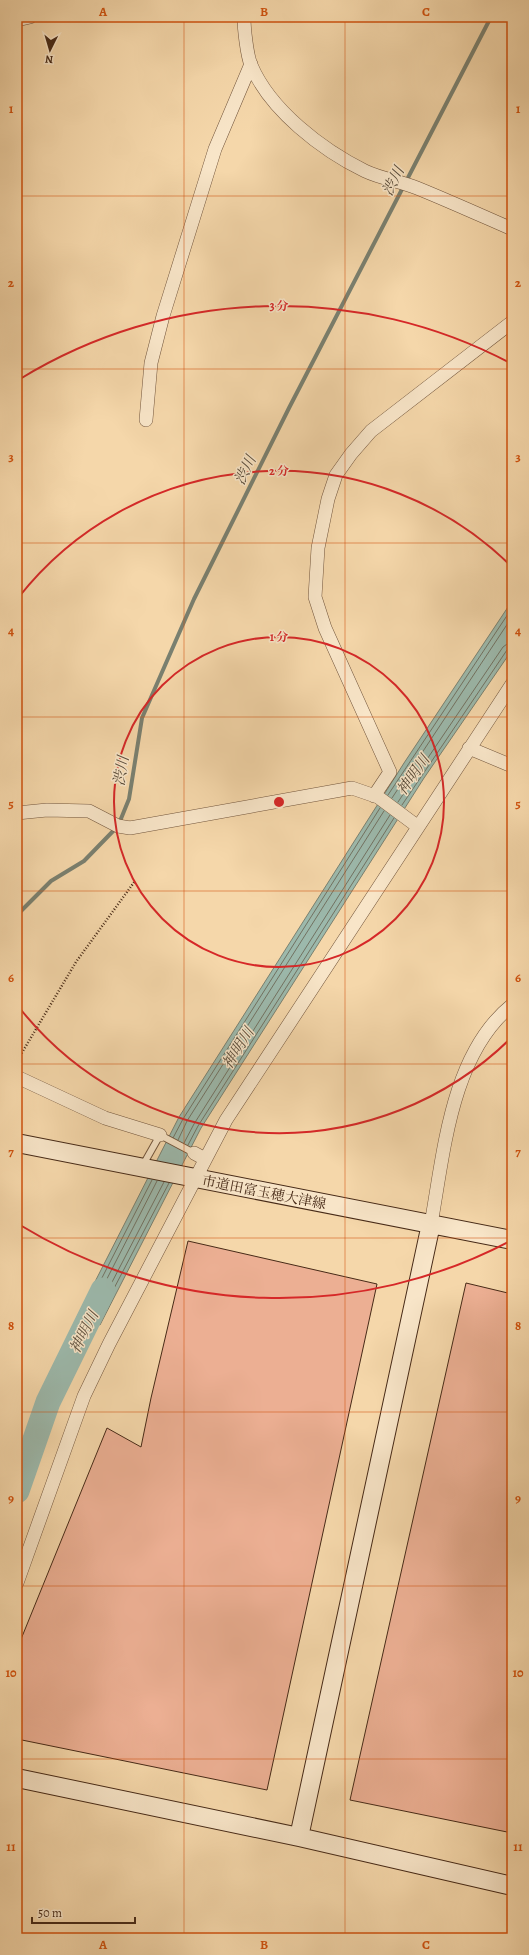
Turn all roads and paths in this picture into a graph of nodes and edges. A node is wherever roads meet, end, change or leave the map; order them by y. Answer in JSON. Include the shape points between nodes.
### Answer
{"nodes":[{"id":1,"x":30,"y":17,"type":"edge"},
{"id":2,"x":244,"y":17,"type":"edge"},
{"id":3,"x":17,"y":20,"type":"edge"},
{"id":4,"x":251,"y":64,"type":"junction"},
{"id":5,"x":512,"y":229,"type":"edge"},
{"id":6,"x":512,"y":322,"type":"edge"},
{"id":7,"x":146,"y":420,"type":"dead end"},
{"id":8,"x":512,"y":684,"type":"edge"},
{"id":9,"x":469,"y":748,"type":"junction"},
{"id":10,"x":512,"y":766,"type":"edge"},
{"id":11,"x":376,"y":796,"type":"junction"},
{"id":12,"x":17,"y":813,"type":"edge"},
{"id":13,"x":413,"y":822,"type":"junction"},
{"id":14,"x":135,"y":881,"type":"dead end"},
{"id":15,"x":512,"y":1005,"type":"edge"},
{"id":16,"x":17,"y":1061,"type":"edge"},
{"id":17,"x":17,"y":1077,"type":"edge"},
{"id":18,"x":162,"y":1137,"type":"junction"},
{"id":19,"x":17,"y":1143,"type":"edge"},
{"id":20,"x":199,"y":1156,"type":"junction"},
{"id":21,"x":144,"y":1169,"type":"junction"},
{"id":22,"x":189,"y":1178,"type":"junction"},
{"id":23,"x":430,"y":1224,"type":"junction"},
{"id":24,"x":512,"y":1240,"type":"edge"},
{"id":25,"x":21,"y":1550,"type":"edge"},
{"id":26,"x":17,"y":1582,"type":"edge"},
{"id":27,"x":17,"y":1778,"type":"edge"},
{"id":28,"x":299,"y":1837,"type":"junction"},
{"id":29,"x":512,"y":1886,"type":"edge"}],
"edges":[{"from":1,"to":3,"type":"street"},
{"from":2,"to":4,"type":"street"},
{"from":4,"to":5,"type":"street","via":[[270,96],[326,149],[365,171],[415,187]]},
{"from":4,"to":7,"type":"street","via":[[215,149],[163,316],[151,363]]},
{"from":6,"to":11,"type":"street","via":[[371,431],[336,474],[328,499],[318,548],[315,597],[325,628],[390,772]]},
{"from":8,"to":9,"type":"street"},
{"from":9,"to":10,"type":"street"},
{"from":9,"to":13,"type":"street"},
{"from":11,"to":12,"type":"street","via":[[352,788],[130,828],[118,826],[89,811],[47,810]]},
{"from":11,"to":13,"type":"street"},
{"from":13,"to":20,"type":"street","via":[[226,1120]]},
{"from":14,"to":16,"type":"path","via":[[76,962]]},
{"from":15,"to":23,"type":"street","via":[[488,1030],[463,1076],[454,1103]]},
{"from":17,"to":18,"type":"street","via":[[106,1118]]},
{"from":18,"to":20,"type":"lane"},
{"from":18,"to":21,"type":"lane"},
{"from":19,"to":21,"type":"street","name":"市道田富玉穂大津線"},
{"from":20,"to":22,"type":"street"},
{"from":21,"to":22,"type":"street","name":"市道田富玉穂大津線"},
{"from":22,"to":23,"type":"street","name":"市道田富玉穂大津線"},
{"from":22,"to":25,"type":"street","via":[[84,1396]]},
{"from":23,"to":24,"type":"street","name":"市道田富玉穂大津線"},
{"from":23,"to":28,"type":"street"},
{"from":25,"to":26,"type":"street"},
{"from":27,"to":28,"type":"street"},
{"from":28,"to":29,"type":"street"}]}
